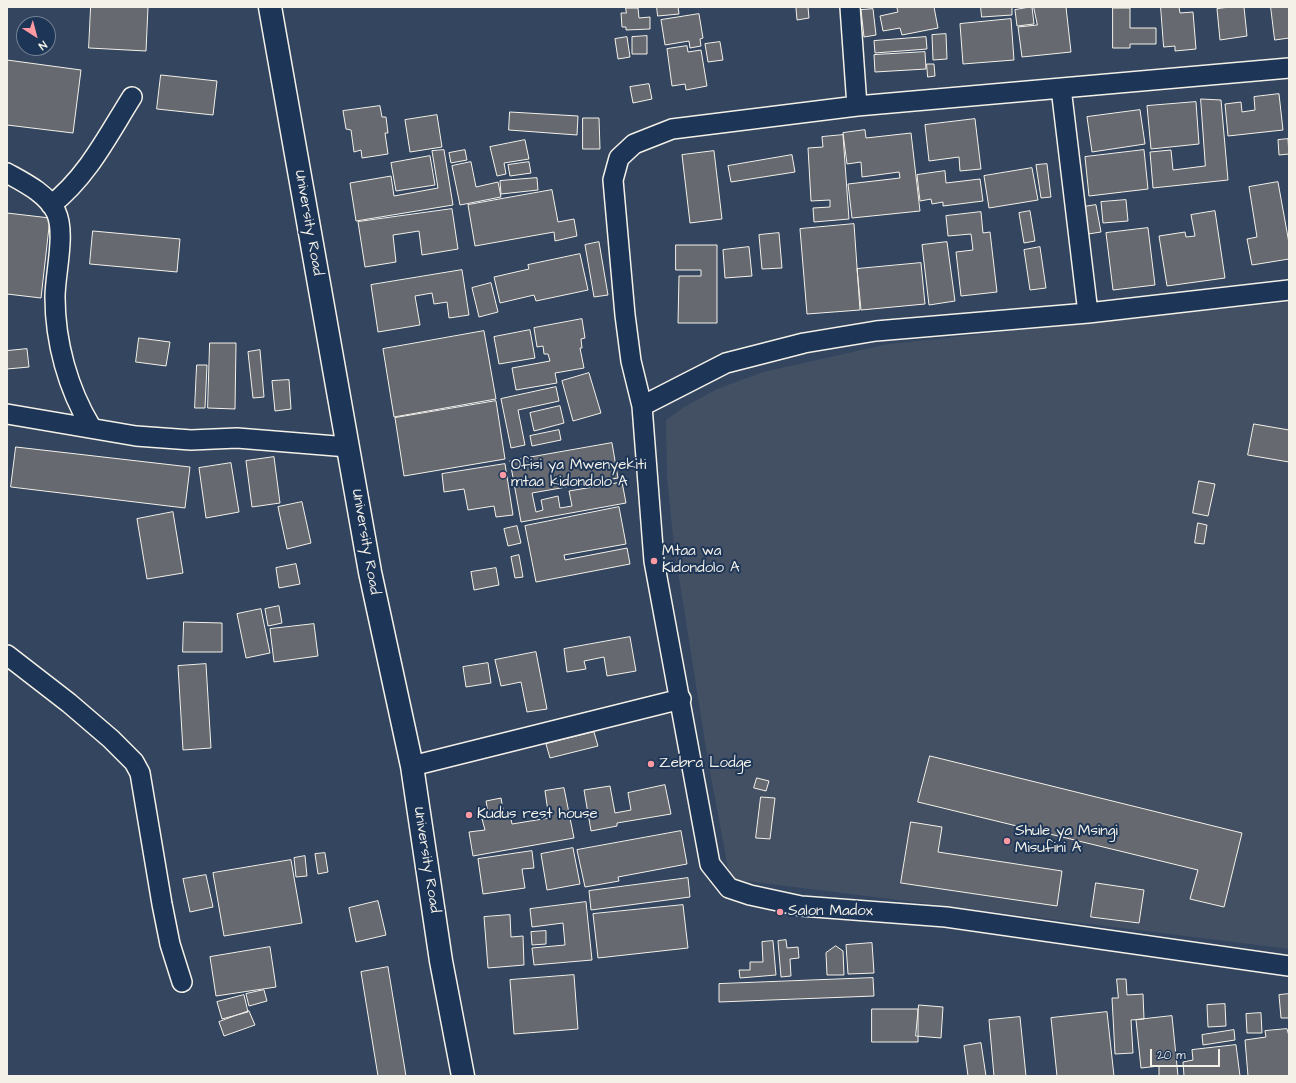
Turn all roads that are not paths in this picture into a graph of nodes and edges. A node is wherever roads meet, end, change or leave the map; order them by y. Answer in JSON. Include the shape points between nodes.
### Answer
{"nodes":[{"id":1,"x":270,"y":7,"type":"edge"},
{"id":2,"x":850,"y":7,"type":"edge"},
{"id":3,"x":1289,"y":68,"type":"edge"},
{"id":4,"x":1061,"y":88,"type":"junction"},
{"id":5,"x":132,"y":97,"type":"dead end"},
{"id":6,"x":857,"y":106,"type":"junction"},
{"id":7,"x":7,"y":173,"type":"edge"},
{"id":8,"x":52,"y":205,"type":"junction"},
{"id":9,"x":1289,"y":290,"type":"edge"},
{"id":10,"x":1088,"y":313,"type":"junction"},
{"id":11,"x":642,"y":406,"type":"junction"},
{"id":12,"x":7,"y":414,"type":"edge"},
{"id":13,"x":91,"y":427,"type":"junction"},
{"id":14,"x":348,"y":447,"type":"junction"},
{"id":15,"x":7,"y":655,"type":"edge"},
{"id":16,"x":681,"y":699,"type":"junction"},
{"id":17,"x":412,"y":766,"type":"junction"},
{"id":18,"x":1289,"y":966,"type":"edge"},
{"id":19,"x":182,"y":982,"type":"dead end"},
{"id":20,"x":462,"y":1076,"type":"edge"}],
"edges":[{"from":1,"to":14,"type":"main road","name":"University Road"},
{"from":2,"to":6,"type":"street"},
{"from":3,"to":4,"type":"street"},
{"from":4,"to":6,"type":"street"},
{"from":4,"to":10,"type":"street"},
{"from":5,"to":8,"type":"street","via":[[92,162],[67,193]]},
{"from":6,"to":11,"type":"street","via":[[672,129],[634,144],[619,158],[613,180],[625,315],[631,361]]},
{"from":7,"to":8,"type":"street","via":[[34,188]]},
{"from":8,"to":13,"type":"street","via":[[59,224],[55,298],[63,357],[76,402]]},
{"from":9,"to":10,"type":"street"},
{"from":10,"to":11,"type":"street","via":[[876,331],[804,343],[726,363]]},
{"from":11,"to":16,"type":"street","via":[[654,561]]},
{"from":12,"to":13,"type":"street"},
{"from":13,"to":14,"type":"street","via":[[136,436],[191,440],[237,438]]},
{"from":14,"to":17,"type":"main road","name":"University Road","via":[[370,572]]},
{"from":15,"to":19,"type":"street","via":[[111,739],[134,762],[140,773],[170,944]]},
{"from":16,"to":17,"type":"street"},
{"from":16,"to":18,"type":"street","via":[[710,864],[729,888],[801,906],[946,917]]},
{"from":17,"to":20,"type":"main road","name":"University Road","via":[[441,961]]}]}
